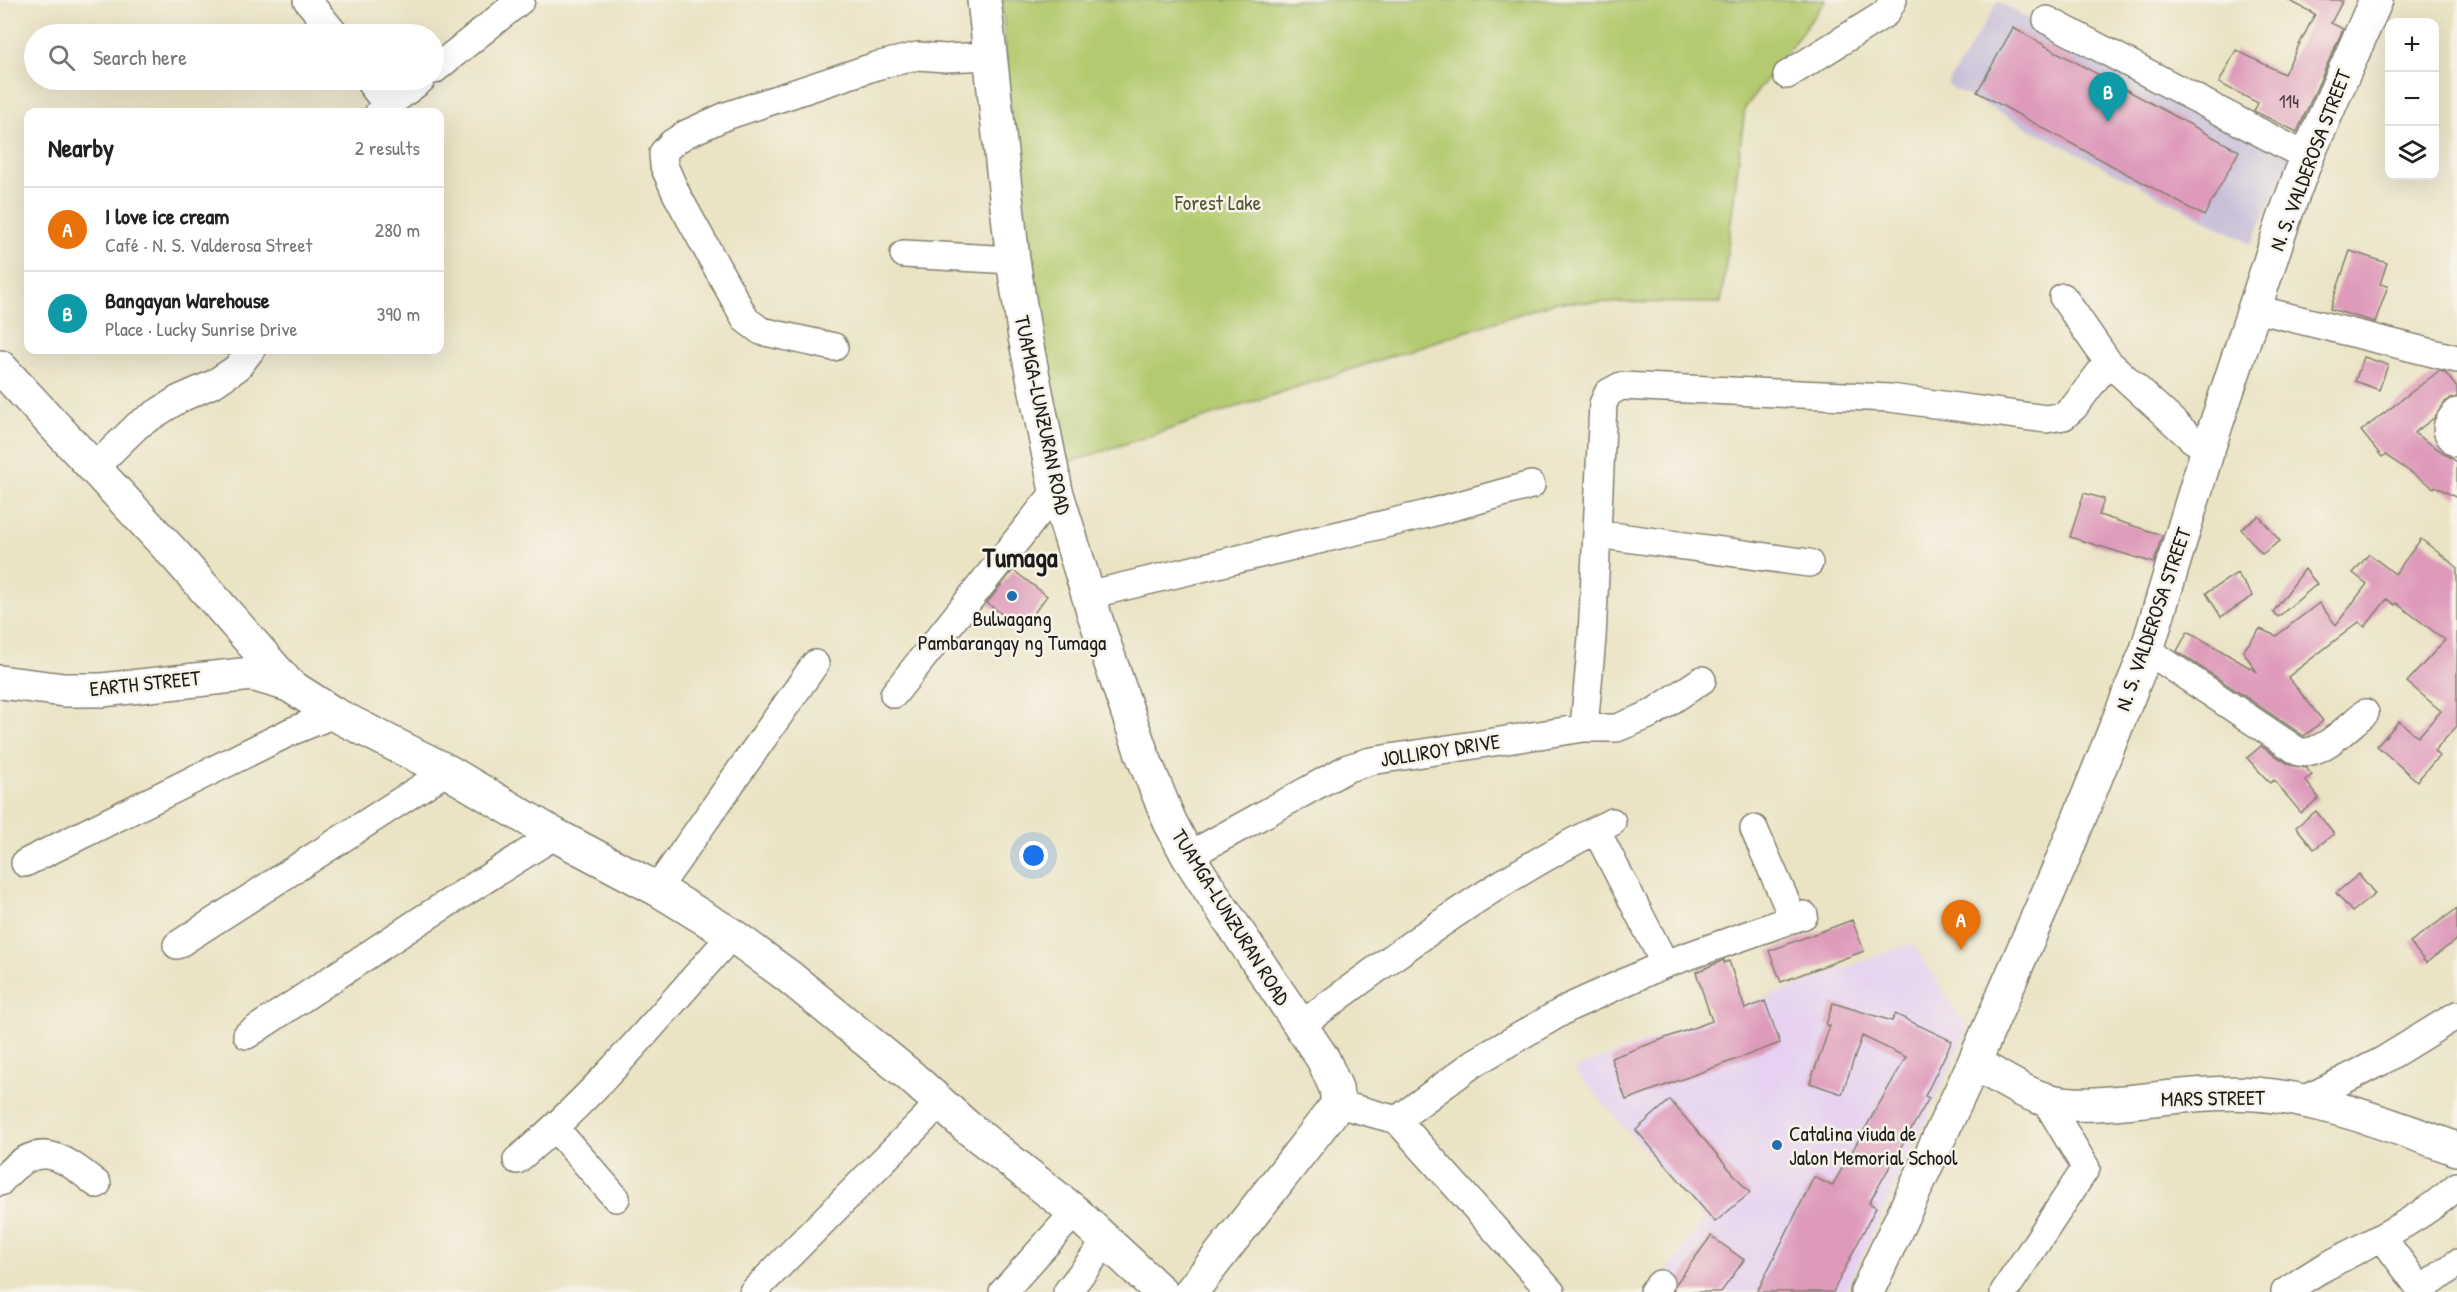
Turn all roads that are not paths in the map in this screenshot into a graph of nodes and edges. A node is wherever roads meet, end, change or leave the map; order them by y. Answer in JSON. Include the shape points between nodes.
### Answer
{"nodes":[{"id":1,"x":307,"y":0,"type":"edge"},
{"id":2,"x":521,"y":0,"type":"edge"},
{"id":3,"x":984,"y":0,"type":"edge"},
{"id":4,"x":1893,"y":0,"type":"edge"},
{"id":5,"x":2376,"y":0,"type":"edge"},
{"id":6,"x":2047,"y":20,"type":"dead end"},
{"id":7,"x":327,"y":24,"type":"edge"},
{"id":8,"x":990,"y":56,"type":"junction"},
{"id":9,"x":444,"y":61,"type":"edge"},
{"id":10,"x":1787,"y":75,"type":"dead end"},
{"id":11,"x":373,"y":90,"type":"edge"},
{"id":12,"x":408,"y":90,"type":"edge"},
{"id":13,"x":382,"y":108,"type":"edge"},
{"id":14,"x":384,"y":108,"type":"edge"},
{"id":15,"x":2307,"y":157,"type":"junction"},
{"id":16,"x":904,"y":254,"type":"dead end"},
{"id":17,"x":1013,"y":260,"type":"junction"},
{"id":18,"x":2062,"y":297,"type":"dead end"},
{"id":19,"x":2256,"y":309,"type":"junction"},
{"id":20,"x":834,"y":347,"type":"dead end"},
{"id":21,"x":248,"y":354,"type":"edge"},
{"id":22,"x":2457,"y":359,"type":"edge"},
{"id":23,"x":2108,"y":362,"type":"junction"},
{"id":24,"x":0,"y":367,"type":"edge"},
{"id":25,"x":2457,"y":412,"type":"edge"},
{"id":26,"x":2457,"y":443,"type":"edge"},
{"id":27,"x":2208,"y":449,"type":"junction"},
{"id":28,"x":94,"y":468,"type":"junction"},
{"id":29,"x":1532,"y":485,"type":"dead end"},
{"id":30,"x":1056,"y":491,"type":"junction"},
{"id":31,"x":1597,"y":534,"type":"junction"},
{"id":32,"x":1809,"y":563,"type":"dead end"},
{"id":33,"x":1088,"y":595,"type":"junction"},
{"id":34,"x":2147,"y":650,"type":"junction"},
{"id":35,"x":814,"y":664,"type":"dead end"},
{"id":36,"x":1702,"y":680,"type":"dead end"},
{"id":37,"x":0,"y":682,"type":"edge"},
{"id":38,"x":289,"y":685,"type":"junction"},
{"id":39,"x":894,"y":694,"type":"dead end"},
{"id":40,"x":2365,"y":713,"type":"dead end"},
{"id":41,"x":334,"y":714,"type":"junction"},
{"id":42,"x":1584,"y":728,"type":"junction"},
{"id":43,"x":447,"y":771,"type":"junction"},
{"id":44,"x":1754,"y":829,"type":"dead end"},
{"id":45,"x":555,"y":835,"type":"junction"},
{"id":46,"x":1188,"y":856,"type":"junction"},
{"id":47,"x":25,"y":862,"type":"dead end"},
{"id":48,"x":657,"y":890,"type":"junction"},
{"id":49,"x":732,"y":935,"type":"junction"},
{"id":50,"x":177,"y":945,"type":"dead end"},
{"id":51,"x":1665,"y":964,"type":"junction"},
{"id":52,"x":2457,"y":1016,"type":"edge"},
{"id":53,"x":1300,"y":1026,"type":"junction"},
{"id":54,"x":247,"y":1035,"type":"dead end"},
{"id":55,"x":1974,"y":1063,"type":"junction"},
{"id":56,"x":2040,"y":1097,"type":"junction"},
{"id":57,"x":2302,"y":1101,"type":"junction"},
{"id":58,"x":940,"y":1103,"type":"junction"},
{"id":59,"x":1338,"y":1104,"type":"junction"},
{"id":60,"x":1398,"y":1120,"type":"junction"},
{"id":61,"x":555,"y":1128,"type":"junction"},
{"id":62,"x":2457,"y":1149,"type":"edge"},
{"id":63,"x":517,"y":1160,"type":"dead end"},
{"id":64,"x":0,"y":1182,"type":"edge"},
{"id":65,"x":98,"y":1184,"type":"dead end"},
{"id":66,"x":2457,"y":1186,"type":"edge"},
{"id":67,"x":616,"y":1198,"type":"dead end"},
{"id":68,"x":1075,"y":1212,"type":"junction"},
{"id":69,"x":2382,"y":1237,"type":"junction"},
{"id":70,"x":1106,"y":1242,"type":"junction"},
{"id":71,"x":2457,"y":1263,"type":"edge"},
{"id":72,"x":2422,"y":1291,"type":"edge"},
{"id":73,"x":753,"y":1292,"type":"edge"},
{"id":74,"x":1003,"y":1292,"type":"edge"},
{"id":75,"x":1067,"y":1292,"type":"edge"},
{"id":76,"x":1161,"y":1292,"type":"edge"},
{"id":77,"x":1191,"y":1292,"type":"edge"},
{"id":78,"x":1551,"y":1292,"type":"edge"},
{"id":79,"x":1867,"y":1292,"type":"edge"},
{"id":80,"x":2004,"y":1292,"type":"edge"},
{"id":81,"x":2285,"y":1292,"type":"edge"}],
"edges":[{"from":1,"to":7,"type":"street"},
{"from":2,"to":9,"type":"street"},
{"from":3,"to":8,"type":"main road","name":"TUAMGA-LUNZURAN ROAD"},
{"from":4,"to":10,"type":"street","via":[[1886,13]]},
{"from":5,"to":15,"type":"main road","name":"N. S. VALDEROSA STREET"},
{"from":6,"to":15,"type":"street"},
{"from":8,"to":17,"type":"main road","name":"TUAMGA-LUNZURAN ROAD"},
{"from":8,"to":20,"type":"street","via":[[918,56],[876,66],[726,116],[686,134],[663,153],[676,195],[746,320],[761,331]]},
{"from":11,"to":13,"type":"street"},
{"from":12,"to":14,"type":"street"},
{"from":15,"to":19,"type":"main road","name":"N. S. VALDEROSA STREET"},
{"from":16,"to":17,"type":"street"},
{"from":17,"to":30,"type":"main road","name":"TUAMGA-LUNZURAN ROAD"},
{"from":18,"to":23,"type":"street"},
{"from":19,"to":22,"type":"street"},
{"from":19,"to":27,"type":"main road","name":"N. S. VALDEROSA STREET"},
{"from":21,"to":28,"type":"street","via":[[237,368],[213,384],[179,399],[138,425]]},
{"from":23,"to":27,"type":"street"},
{"from":23,"to":31,"type":"street","via":[[2074,407],[2064,416],[2046,419],[1890,398],[1621,386],[1608,393],[1603,404]]},
{"from":24,"to":28,"type":"main road"},
{"from":25,"to":26,"type":"street","via":[[2446,431]]},
{"from":27,"to":34,"type":"main road","name":"N. S. VALDEROSA STREET"},
{"from":28,"to":38,"type":"main road"},
{"from":29,"to":33,"type":"street"},
{"from":30,"to":33,"type":"main road","name":"TUAMGA-LUNZURAN ROAD"},
{"from":30,"to":39,"type":"street"},
{"from":31,"to":32,"type":"street"},
{"from":31,"to":42,"type":"street"},
{"from":33,"to":46,"type":"main road","name":"TUAMGA-LUNZURAN ROAD","via":[[1142,754]]},
{"from":34,"to":40,"type":"street","via":[[2299,752],[2312,752],[2329,742]]},
{"from":34,"to":55,"type":"main road","name":"N. S. VALDEROSA STREET","via":[[2060,866]]},
{"from":35,"to":48,"type":"street"},
{"from":36,"to":42,"type":"street","name":"JOLLIROY DRIVE","via":[[1651,714],[1617,728]]},
{"from":37,"to":38,"type":"main road","name":"EARTH STREET","via":[[102,690],[252,674]]},
{"from":38,"to":41,"type":"main road"},
{"from":41,"to":43,"type":"main road"},
{"from":41,"to":47,"type":"street"},
{"from":42,"to":46,"type":"street","name":"JOLLIROY DRIVE","via":[[1371,761],[1348,768]]},
{"from":43,"to":45,"type":"main road"},
{"from":43,"to":50,"type":"street"},
{"from":44,"to":51,"type":"street","via":[[1799,916]]},
{"from":45,"to":48,"type":"main road"},
{"from":45,"to":54,"type":"street"},
{"from":46,"to":53,"type":"main road","name":"TUAMGA-LUNZURAN ROAD"},
{"from":48,"to":49,"type":"main road"},
{"from":49,"to":58,"type":"main road","via":[[788,976]]},
{"from":49,"to":61,"type":"street"},
{"from":51,"to":53,"type":"street","via":[[1604,826],[1479,896]]},
{"from":51,"to":60,"type":"street","via":[[1570,1007],[1532,1029],[1474,1063]]},
{"from":52,"to":57,"type":"street","via":[[2382,1062]]},
{"from":53,"to":59,"type":"main road","name":"TUAMGA-LUNZURAN ROAD","via":[[1323,1059],[1336,1088]]},
{"from":55,"to":56,"type":"main road","name":"MARS STREET"},
{"from":55,"to":79,"type":"main road","name":"N. S. VALDEROSA STREET"},
{"from":56,"to":57,"type":"main road","name":"MARS STREET","via":[[2089,1105],[2222,1094]]},
{"from":56,"to":80,"type":"street","via":[[2086,1168]]},
{"from":57,"to":62,"type":"main road","name":"MARS STREET"},
{"from":58,"to":68,"type":"main road"},
{"from":58,"to":73,"type":"street"},
{"from":59,"to":60,"type":"street"},
{"from":59,"to":77,"type":"main road"},
{"from":60,"to":78,"type":"street"},
{"from":61,"to":63,"type":"street"},
{"from":61,"to":67,"type":"street"},
{"from":64,"to":65,"type":"street","via":[[27,1158],[44,1153],[73,1165]]},
{"from":66,"to":69,"type":"street"},
{"from":68,"to":70,"type":"main road"},
{"from":68,"to":74,"type":"street"},
{"from":69,"to":72,"type":"street"},
{"from":69,"to":81,"type":"street"},
{"from":70,"to":75,"type":"street"},
{"from":70,"to":76,"type":"main road"},
{"from":71,"to":72,"type":"street"}]}
